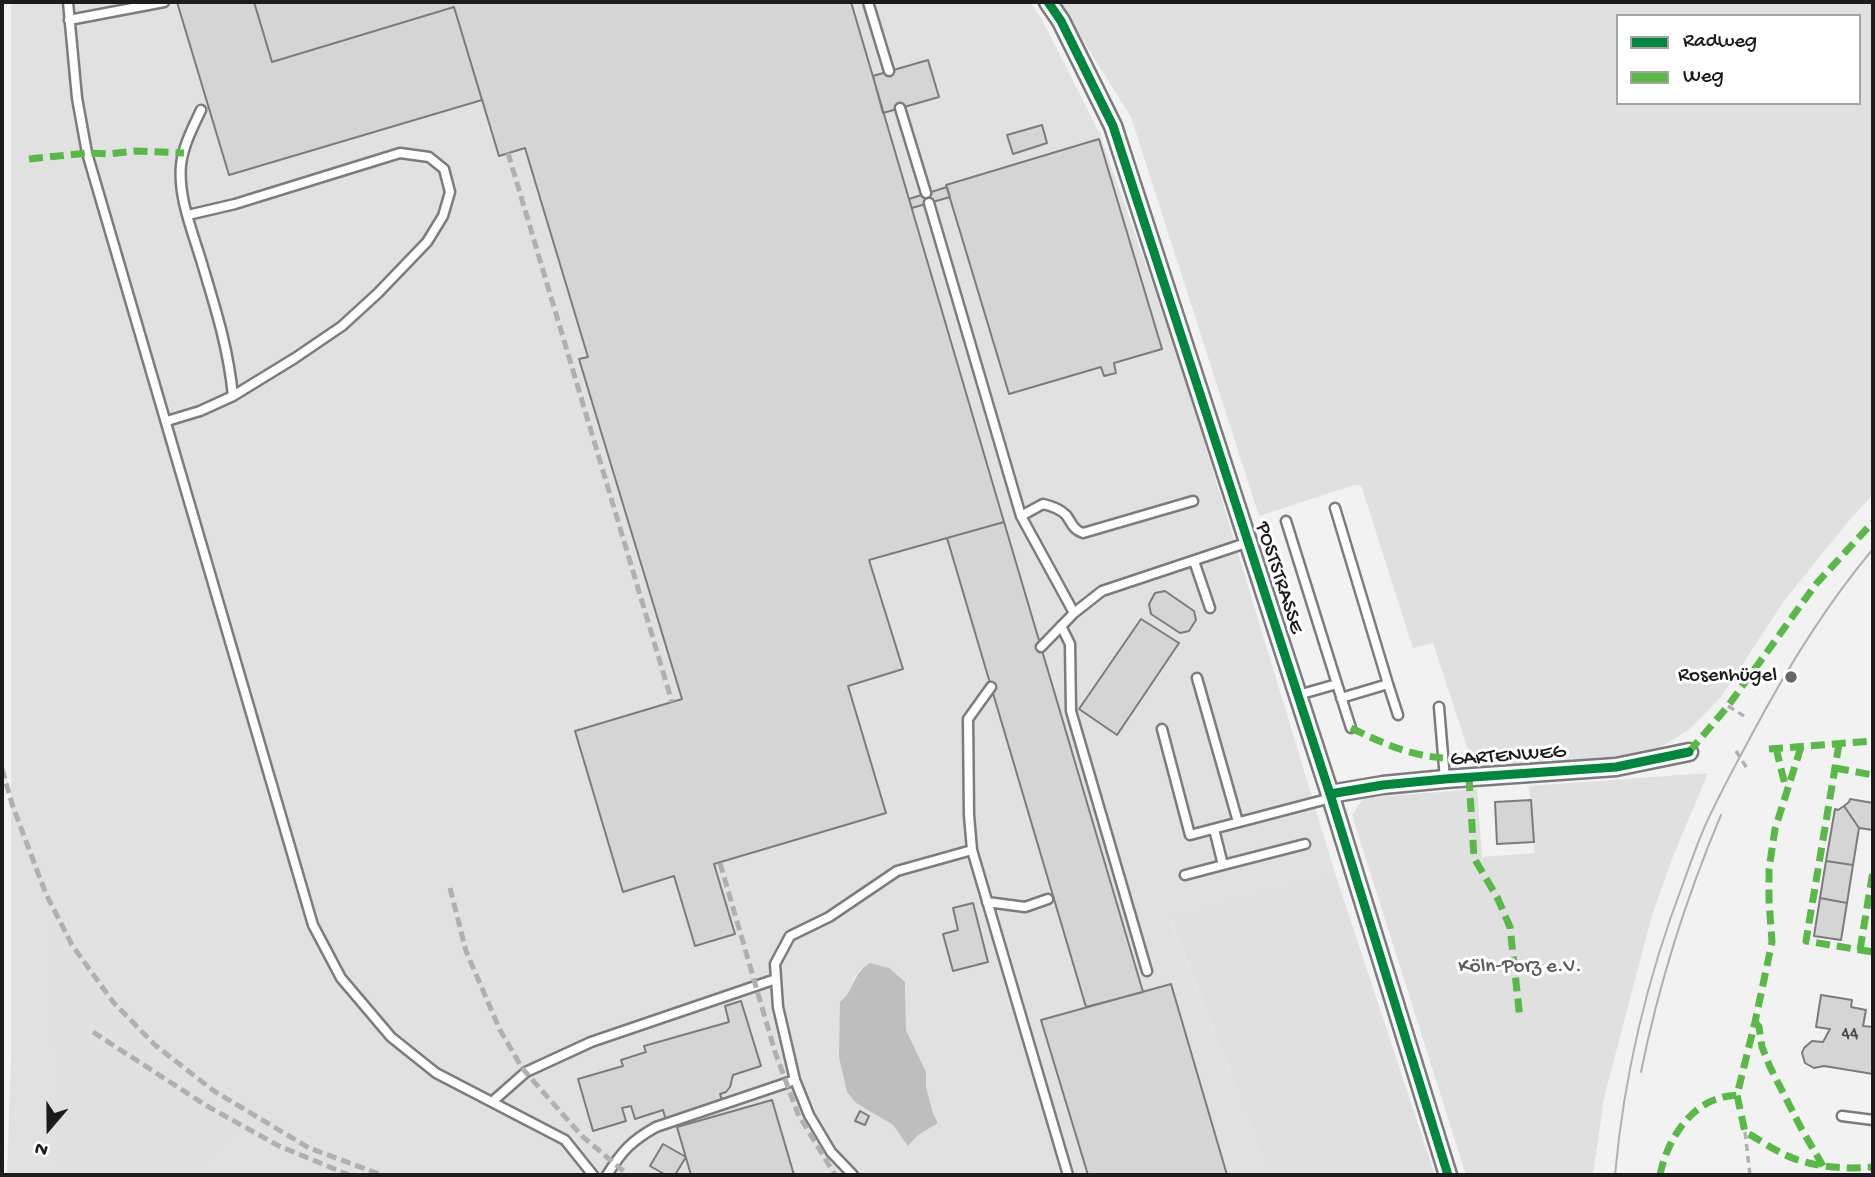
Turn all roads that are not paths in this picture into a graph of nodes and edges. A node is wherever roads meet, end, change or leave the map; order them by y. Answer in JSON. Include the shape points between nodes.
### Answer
{"nodes":[{"id":1,"x":68,"y":2,"type":"edge"},
{"id":2,"x":164,"y":2,"type":"edge"},
{"id":3,"x":868,"y":2,"type":"edge"},
{"id":4,"x":1048,"y":2,"type":"edge"},
{"id":5,"x":69,"y":20,"type":"junction"},
{"id":6,"x":889,"y":71,"type":"dead end"},
{"id":7,"x":900,"y":108,"type":"dead end"},
{"id":8,"x":201,"y":110,"type":"dead end"},
{"id":9,"x":926,"y":194,"type":"dead end"},
{"id":10,"x":929,"y":203,"type":"dead end"},
{"id":11,"x":188,"y":215,"type":"junction"},
{"id":12,"x":233,"y":396,"type":"junction"},
{"id":13,"x":167,"y":421,"type":"junction"},
{"id":14,"x":1193,"y":501,"type":"dead end"},
{"id":15,"x":1335,"y":508,"type":"dead end"},
{"id":16,"x":1021,"y":516,"type":"junction"},
{"id":17,"x":1286,"y":521,"type":"dead end"},
{"id":18,"x":1249,"y":542,"type":"junction"},
{"id":19,"x":1194,"y":561,"type":"junction"},
{"id":20,"x":1210,"y":608,"type":"dead end"},
{"id":21,"x":1074,"y":613,"type":"junction"},
{"id":22,"x":1061,"y":626,"type":"junction"},
{"id":23,"x":1041,"y":647,"type":"dead end"},
{"id":24,"x":1197,"y":678,"type":"dead end"},
{"id":25,"x":1337,"y":684,"type":"junction"},
{"id":26,"x":1388,"y":684,"type":"junction"},
{"id":27,"x":991,"y":687,"type":"dead end"},
{"id":28,"x":1298,"y":695,"type":"junction"},
{"id":29,"x":1341,"y":698,"type":"junction"},
{"id":30,"x":1439,"y":707,"type":"dead end"},
{"id":31,"x":1398,"y":715,"type":"dead end"},
{"id":32,"x":1351,"y":728,"type":"dead end"},
{"id":33,"x":1162,"y":729,"type":"dead end"},
{"id":34,"x":1689,"y":752,"type":"dead end"},
{"id":35,"x":1445,"y":779,"type":"junction"},
{"id":36,"x":1330,"y":796,"type":"junction"},
{"id":37,"x":1238,"y":822,"type":"junction"},
{"id":38,"x":1214,"y":829,"type":"junction"},
{"id":39,"x":1305,"y":844,"type":"dead end"},
{"id":40,"x":972,"y":850,"type":"junction"},
{"id":41,"x":1223,"y":865,"type":"junction"},
{"id":42,"x":1185,"y":875,"type":"dead end"},
{"id":43,"x":1048,"y":899,"type":"dead end"},
{"id":44,"x":987,"y":902,"type":"junction"},
{"id":45,"x":1147,"y":971,"type":"dead end"},
{"id":46,"x":776,"y":979,"type":"junction"},
{"id":47,"x":795,"y":1080,"type":"junction"},
{"id":48,"x":493,"y":1101,"type":"junction"},
{"id":49,"x":1842,"y":1116,"type":"dead end"},
{"id":50,"x":1873,"y":1120,"type":"edge"},
{"id":51,"x":593,"y":1175,"type":"edge"},
{"id":52,"x":607,"y":1175,"type":"edge"},
{"id":53,"x":853,"y":1175,"type":"edge"},
{"id":54,"x":1068,"y":1175,"type":"edge"},
{"id":55,"x":1448,"y":1175,"type":"edge"}],
"edges":[{"from":1,"to":5,"type":"lane"},
{"from":2,"to":5,"type":"lane"},
{"from":3,"to":6,"type":"lane"},
{"from":4,"to":18,"type":"street","name":"POSTSTRASSE","via":[[1113,126]]},
{"from":5,"to":13,"type":"lane","via":[[87,153]]},
{"from":7,"to":9,"type":"lane"},
{"from":8,"to":11,"type":"lane","via":[[181,165]]},
{"from":10,"to":16,"type":"lane"},
{"from":11,"to":12,"type":"lane","via":[[224,336]]},
{"from":11,"to":12,"type":"lane","via":[[400,153],[429,157],[444,169],[450,192],[443,216],[427,242],[378,293],[342,326]]},
{"from":12,"to":13,"type":"lane"},
{"from":13,"to":48,"type":"lane","via":[[313,925],[341,978],[391,1037],[436,1073]]},
{"from":14,"to":16,"type":"lane","via":[[1083,533],[1076,531],[1064,513],[1043,504]]},
{"from":15,"to":26,"type":"lane"},
{"from":16,"to":21,"type":"lane"},
{"from":17,"to":25,"type":"lane"},
{"from":18,"to":19,"type":"lane"},
{"from":18,"to":28,"type":"street","name":"POSTSTRASSE"},
{"from":19,"to":20,"type":"lane"},
{"from":19,"to":21,"type":"lane","via":[[1102,591]]},
{"from":21,"to":22,"type":"lane"},
{"from":22,"to":23,"type":"lane"},
{"from":22,"to":45,"type":"lane","via":[[1070,645],[1071,711]]},
{"from":24,"to":37,"type":"lane"},
{"from":25,"to":28,"type":"lane"},
{"from":25,"to":29,"type":"lane"},
{"from":26,"to":29,"type":"lane"},
{"from":26,"to":31,"type":"lane"},
{"from":27,"to":40,"type":"lane","via":[[968,719]]},
{"from":28,"to":36,"type":"street","name":"POSTSTRASSE"},
{"from":29,"to":32,"type":"lane"},
{"from":30,"to":35,"type":"lane"},
{"from":33,"to":38,"type":"lane","via":[[1190,835]]},
{"from":34,"to":35,"type":"street","name":"GARTENWEG","via":[[1616,767]]},
{"from":35,"to":36,"type":"street","name":"GARTENWEG"},
{"from":36,"to":37,"type":"lane"},
{"from":36,"to":55,"type":"street","name":"POSTSTRASSE"},
{"from":37,"to":38,"type":"lane"},
{"from":38,"to":41,"type":"lane"},
{"from":39,"to":41,"type":"lane"},
{"from":40,"to":44,"type":"lane"},
{"from":40,"to":46,"type":"lane","via":[[897,871],[829,917],[790,936],[775,964]]},
{"from":41,"to":42,"type":"lane"},
{"from":43,"to":44,"type":"lane","via":[[1025,907]]},
{"from":44,"to":54,"type":"lane"},
{"from":46,"to":47,"type":"lane"},
{"from":46,"to":48,"type":"lane","via":[[591,1042],[526,1072]]},
{"from":47,"to":52,"type":"lane","via":[[656,1127],[636,1138]]},
{"from":47,"to":53,"type":"lane","via":[[831,1152]]},
{"from":48,"to":51,"type":"lane","via":[[565,1140]]},
{"from":49,"to":50,"type":"lane"}]}
